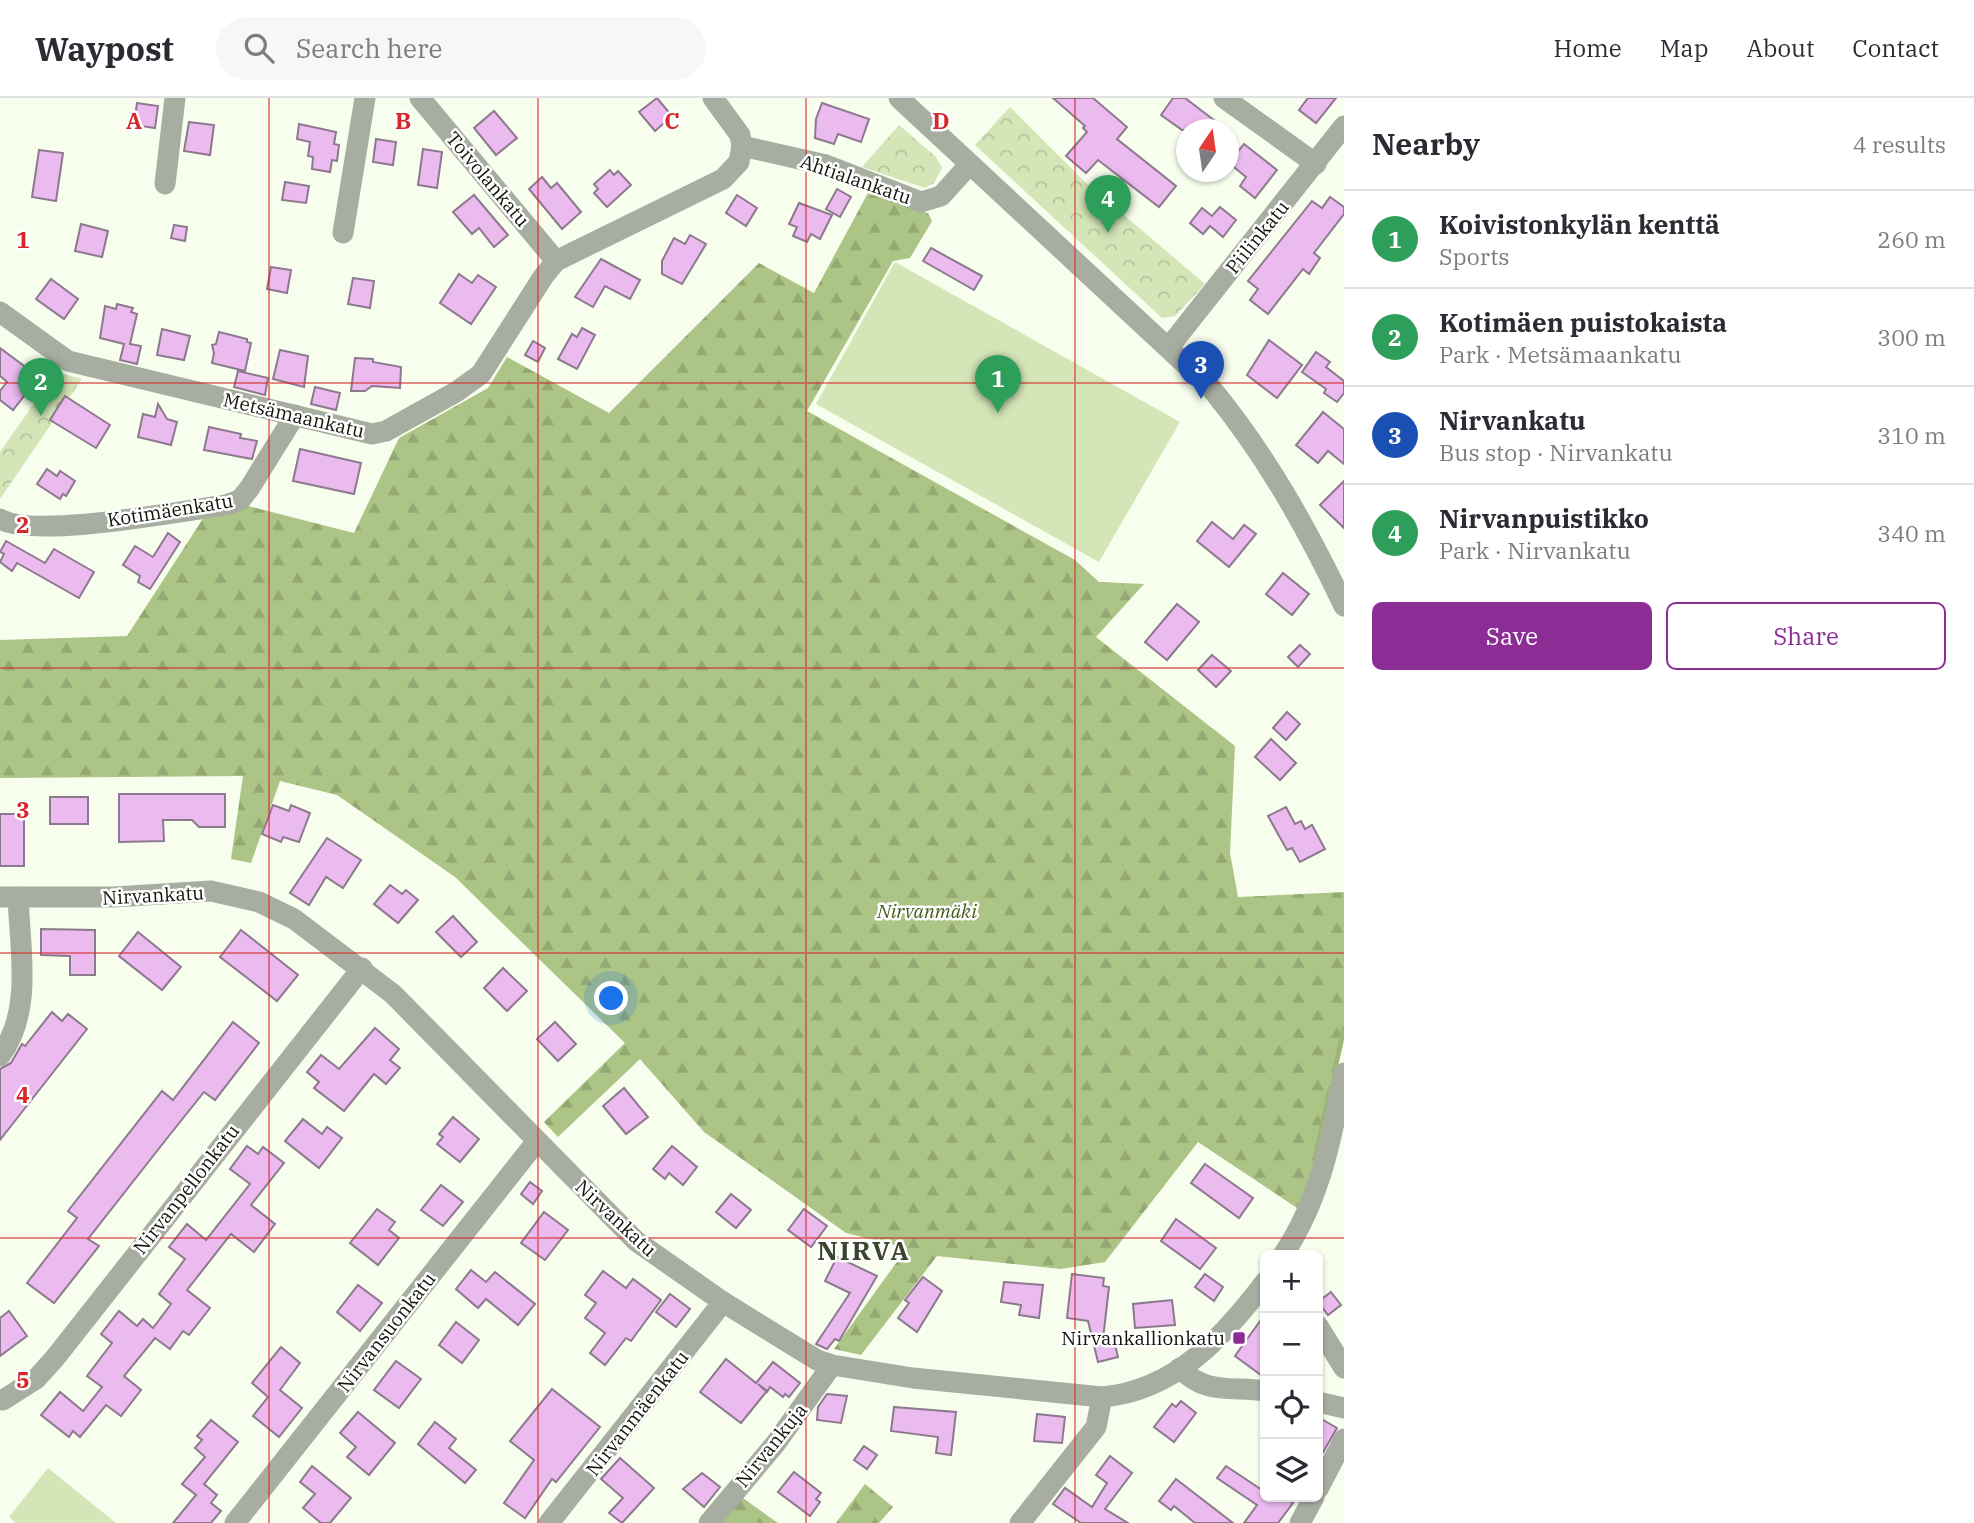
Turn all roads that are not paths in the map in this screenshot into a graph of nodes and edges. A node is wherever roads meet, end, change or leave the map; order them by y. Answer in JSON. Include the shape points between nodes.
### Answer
{"nodes":[{"id":1,"x":175,"y":98,"type":"edge"},
{"id":2,"x":365,"y":98,"type":"edge"},
{"id":3,"x":420,"y":98,"type":"edge"},
{"id":4,"x":713,"y":98,"type":"edge"},
{"id":5,"x":899,"y":98,"type":"edge"},
{"id":6,"x":1224,"y":98,"type":"edge"},
{"id":7,"x":1344,"y":126,"type":"edge"},
{"id":8,"x":742,"y":146,"type":"junction"},
{"id":9,"x":1337,"y":151,"type":"edge"},
{"id":10,"x":970,"y":164,"type":"junction"},
{"id":11,"x":1316,"y":164,"type":"junction"},
{"id":12,"x":165,"y":184,"type":"dead end"},
{"id":13,"x":343,"y":233,"type":"dead end"},
{"id":14,"x":556,"y":261,"type":"junction"},
{"id":15,"x":0,"y":312,"type":"edge"},
{"id":16,"x":1169,"y":347,"type":"junction"},
{"id":17,"x":295,"y":415,"type":"junction"},
{"id":18,"x":0,"y":519,"type":"edge"},
{"id":19,"x":1344,"y":606,"type":"edge"},
{"id":20,"x":9,"y":897,"type":"edge"},
{"id":21,"x":362,"y":968,"type":"junction"},
{"id":22,"x":5,"y":1049,"type":"edge"},
{"id":23,"x":1344,"y":1073,"type":"edge"},
{"id":24,"x":537,"y":1141,"type":"junction"},
{"id":25,"x":1286,"y":1250,"type":"edge"},
{"id":26,"x":1260,"y":1288,"type":"edge"},
{"id":27,"x":723,"y":1302,"type":"junction"},
{"id":28,"x":1323,"y":1334,"type":"edge"},
{"id":29,"x":832,"y":1365,"type":"junction"},
{"id":30,"x":1180,"y":1368,"type":"junction"},
{"id":31,"x":1344,"y":1368,"type":"edge"},
{"id":32,"x":1260,"y":1391,"type":"edge"},
{"id":33,"x":1102,"y":1397,"type":"junction"},
{"id":34,"x":3,"y":1400,"type":"dead end"},
{"id":35,"x":1323,"y":1403,"type":"edge"},
{"id":36,"x":1344,"y":1408,"type":"edge"},
{"id":37,"x":1344,"y":1438,"type":"edge"},
{"id":38,"x":1323,"y":1479,"type":"edge"},
{"id":39,"x":1311,"y":1502,"type":"edge"},
{"id":40,"x":235,"y":1523,"type":"edge"},
{"id":41,"x":549,"y":1523,"type":"edge"},
{"id":42,"x":709,"y":1523,"type":"edge"},
{"id":43,"x":1020,"y":1523,"type":"edge"},
{"id":44,"x":1300,"y":1523,"type":"edge"}],
"edges":[{"from":1,"to":12,"type":"street"},
{"from":2,"to":13,"type":"street"},
{"from":3,"to":14,"type":"street","name":"Toivolankatu"},
{"from":4,"to":8,"type":"street","via":[[740,135]]},
{"from":5,"to":10,"type":"street"},
{"from":6,"to":11,"type":"street"},
{"from":7,"to":9,"type":"street","name":"Piilinkatu"},
{"from":8,"to":10,"type":"street","name":"Ahtialankatu","via":[[826,165],[921,202],[941,196]]},
{"from":8,"to":14,"type":"street","name":"Metsämaankatu","via":[[739,162],[723,179]]},
{"from":9,"to":11,"type":"street","name":"Piilinkatu"},
{"from":10,"to":16,"type":"street"},
{"from":11,"to":16,"type":"street","name":"Piilinkatu"},
{"from":14,"to":17,"type":"street","name":"Metsämaankatu","via":[[481,374],[456,392],[386,431],[372,433]]},
{"from":15,"to":17,"type":"street","name":"Metsämaankatu","via":[[68,361]]},
{"from":16,"to":19,"type":"street","via":[[1249,435]]},
{"from":17,"to":18,"type":"street","name":"Kotimäenkatu","via":[[249,489],[240,500],[226,505],[66,525],[31,527]]},
{"from":20,"to":21,"type":"street","name":"Nirvankatu","via":[[203,891],[246,897],[300,922]]},
{"from":20,"to":22,"type":"street","via":[[22,999]]},
{"from":21,"to":24,"type":"street","name":"Nirvankatu"},
{"from":21,"to":34,"type":"street","name":"Nirvanpellonkatu","via":[[55,1359],[36,1379]]},
{"from":23,"to":25,"type":"street","via":[[1321,1177]]},
{"from":24,"to":27,"type":"street","name":"Nirvankatu","via":[[636,1241]]},
{"from":24,"to":40,"type":"street","name":"Nirvansuonkatu"},
{"from":26,"to":30,"type":"street","name":"Nirvankatu","via":[[1227,1331]]},
{"from":27,"to":29,"type":"street","name":"Nirvankatu"},
{"from":27,"to":41,"type":"street","name":"Nirvanmäenkatu"},
{"from":28,"to":31,"type":"street"},
{"from":29,"to":33,"type":"street","name":"Nirvankatu"},
{"from":29,"to":42,"type":"street","name":"Nirvankuja","via":[[776,1443]]},
{"from":30,"to":32,"type":"street","via":[[1206,1387]]},
{"from":30,"to":33,"type":"street","name":"Nirvankatu","via":[[1130,1392]]},
{"from":33,"to":43,"type":"street","via":[[1096,1427]]},
{"from":35,"to":36,"type":"street"},
{"from":37,"to":38,"type":"street"},
{"from":39,"to":44,"type":"street"}]}
